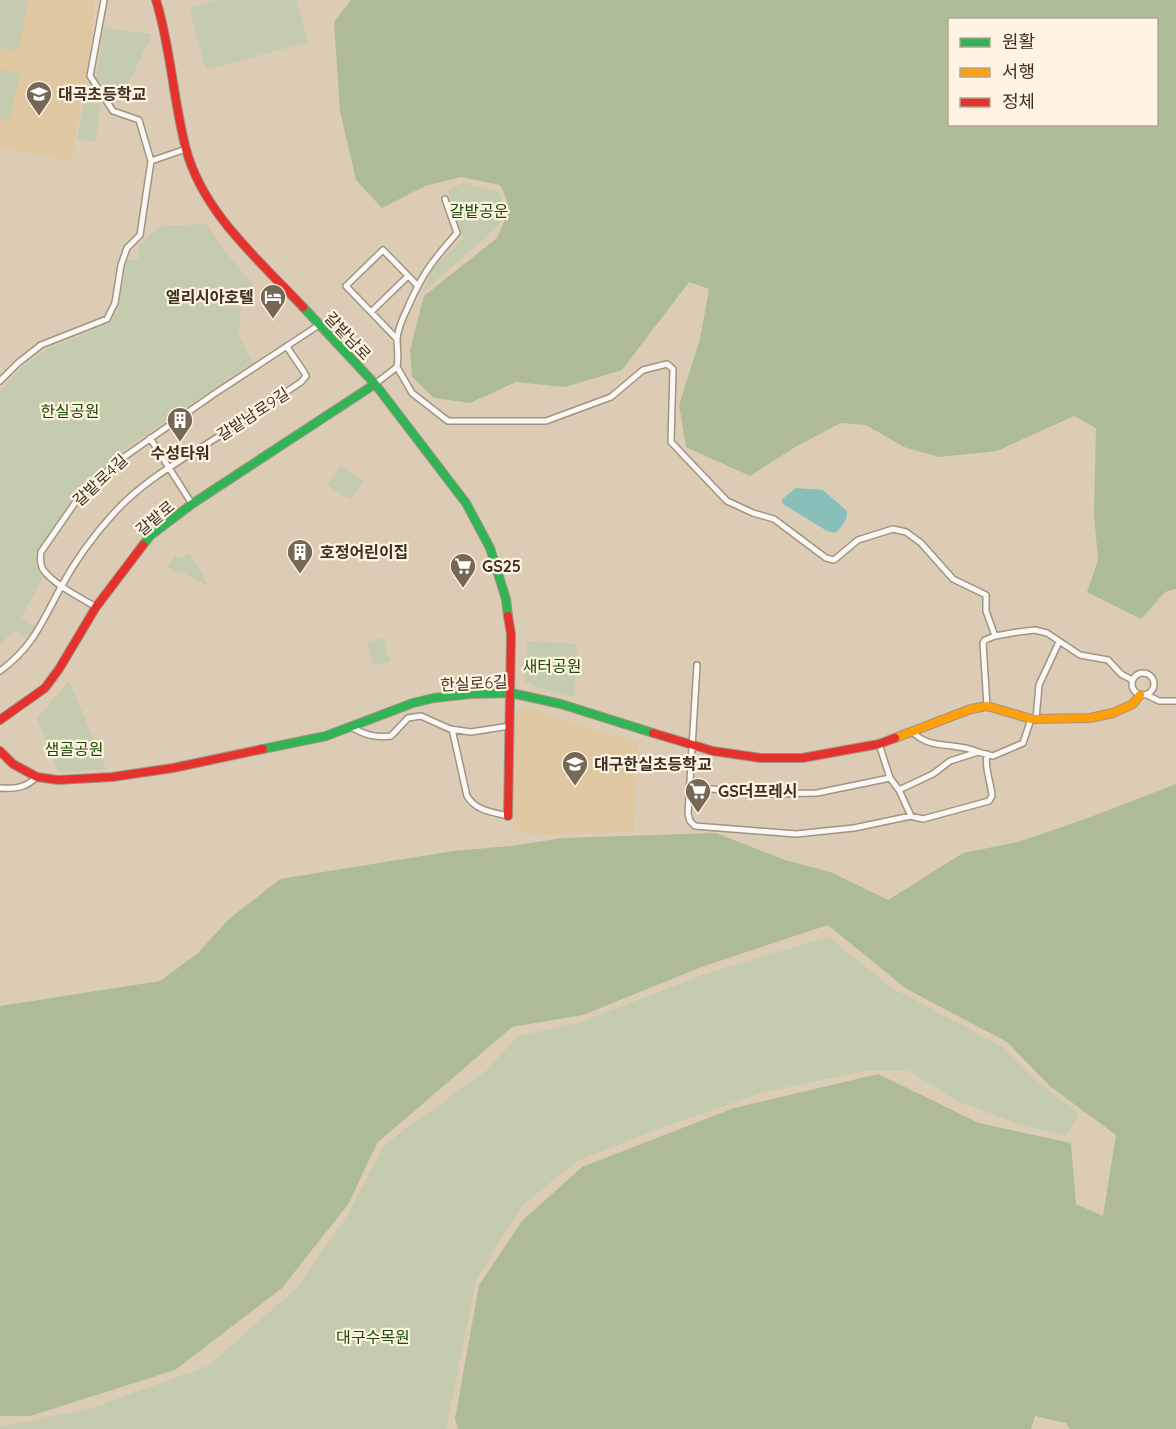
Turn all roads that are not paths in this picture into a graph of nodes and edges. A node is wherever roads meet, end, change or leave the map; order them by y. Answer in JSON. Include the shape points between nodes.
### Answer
{"nodes":[{"id":1,"x":104,"y":0,"type":"edge"},
{"id":2,"x":156,"y":0,"type":"edge"},
{"id":3,"x":186,"y":149,"type":"junction"},
{"id":4,"x":151,"y":161,"type":"junction"},
{"id":5,"x":445,"y":199,"type":"dead end"},
{"id":6,"x":408,"y":276,"type":"junction"},
{"id":7,"x":417,"y":285,"type":"junction"},
{"id":8,"x":371,"y":312,"type":"junction"},
{"id":9,"x":319,"y":325,"type":"junction"},
{"id":10,"x":398,"y":339,"type":"junction"},
{"id":11,"x":287,"y":347,"type":"junction"},
{"id":12,"x":397,"y":367,"type":"junction"},
{"id":13,"x":0,"y":381,"type":"edge"},
{"id":14,"x":375,"y":384,"type":"junction"},
{"id":15,"x":150,"y":438,"type":"junction"},
{"id":16,"x":169,"y":468,"type":"junction"},
{"id":17,"x":192,"y":504,"type":"junction"},
{"id":18,"x":62,"y":585,"type":"junction"},
{"id":19,"x":96,"y":607,"type":"junction"},
{"id":20,"x":995,"y":636,"type":"junction"},
{"id":21,"x":1059,"y":642,"type":"junction"},
{"id":22,"x":697,"y":665,"type":"dead end"},
{"id":23,"x":0,"y":671,"type":"edge"},
{"id":24,"x":1132,"y":680,"type":"junction"},
{"id":25,"x":511,"y":693,"type":"junction"},
{"id":26,"x":1144,"y":695,"type":"junction"},
{"id":27,"x":1176,"y":701,"type":"edge"},
{"id":28,"x":404,"y":706,"type":"junction"},
{"id":29,"x":987,"y":706,"type":"junction"},
{"id":30,"x":410,"y":717,"type":"junction"},
{"id":31,"x":1034,"y":719,"type":"junction"},
{"id":32,"x":0,"y":720,"type":"edge"},
{"id":33,"x":351,"y":726,"type":"junction"},
{"id":34,"x":510,"y":726,"type":"junction"},
{"id":35,"x":452,"y":729,"type":"junction"},
{"id":36,"x":913,"y":732,"type":"junction"},
{"id":37,"x":879,"y":744,"type":"junction"},
{"id":38,"x":693,"y":745,"type":"junction"},
{"id":39,"x":0,"y":751,"type":"edge"},
{"id":40,"x":978,"y":752,"type":"junction"},
{"id":41,"x":987,"y":754,"type":"junction"},
{"id":42,"x":37,"y":777,"type":"junction"},
{"id":43,"x":890,"y":778,"type":"junction"},
{"id":44,"x":691,"y":787,"type":"junction"},
{"id":45,"x":0,"y":788,"type":"edge"},
{"id":46,"x":899,"y":790,"type":"junction"},
{"id":47,"x":508,"y":816,"type":"joint"},
{"id":48,"x":910,"y":816,"type":"junction"}],
"edges":[{"from":1,"to":4,"type":"street","via":[[90,76],[113,111],[139,120]]},
{"from":2,"to":3,"type":"main road","name":"갈밭남로","via":[[164,24]]},
{"from":3,"to":4,"type":"street"},
{"from":3,"to":9,"type":"main road","name":"갈밭남로","via":[[213,208]]},
{"from":4,"to":13,"type":"street","via":[[140,235],[127,248],[115,303],[107,319],[41,345]]},
{"from":5,"to":7,"type":"street","via":[[457,233],[430,262]]},
{"from":6,"to":7,"type":"street"},
{"from":6,"to":8,"type":"street"},
{"from":6,"to":8,"type":"street","via":[[383,250],[346,286]]},
{"from":7,"to":10,"type":"street"},
{"from":8,"to":10,"type":"street"},
{"from":9,"to":11,"type":"street"},
{"from":9,"to":14,"type":"main road","name":"갈밭남로"},
{"from":10,"to":12,"type":"street"},
{"from":11,"to":15,"type":"street"},
{"from":11,"to":16,"type":"street","name":"갈밭남로9길","via":[[306,376],[301,382]]},
{"from":12,"to":14,"type":"street"},
{"from":12,"to":20,"type":"street","via":[[412,393],[448,421],[546,421],[610,397],[643,370],[667,364],[673,369],[671,442],[727,501],[774,519],[834,560],[858,540],[893,529],[906,532],[953,579],[986,595],[986,611]]},
{"from":14,"to":17,"type":"main road","name":"갈밭로"},
{"from":14,"to":25,"type":"main road","name":"갈밭남로","via":[[466,502],[490,548],[507,599]]},
{"from":15,"to":16,"type":"street"},
{"from":15,"to":18,"type":"street","name":"갈밭로4길","via":[[84,491],[40,552],[43,571]]},
{"from":16,"to":17,"type":"street"},
{"from":16,"to":18,"type":"street","name":"갈밭로4길","via":[[114,513]]},
{"from":17,"to":19,"type":"main road","name":"갈밭로","via":[[151,535]]},
{"from":18,"to":19,"type":"street"},
{"from":18,"to":23,"type":"street","name":"갈밭로4길","via":[[28,646]]},
{"from":19,"to":32,"type":"main road","name":"갈밭로","via":[[45,688]]},
{"from":20,"to":21,"type":"street","via":[[1035,630]]},
{"from":20,"to":29,"type":"street","via":[[983,643]]},
{"from":21,"to":24,"type":"street","via":[[1080,655],[1108,660]]},
{"from":21,"to":31,"type":"street","via":[[1039,685]]},
{"from":22,"to":38,"type":"street"},
{"from":24,"to":26,"type":"street","via":[[1134,691]]},
{"from":24,"to":26,"type":"street","via":[[1141,673],[1151,676],[1154,686]]},
{"from":25,"to":28,"type":"main road","name":"한실로6길","via":[[452,695]]},
{"from":25,"to":34,"type":"main road","name":"갈밭남로"},
{"from":25,"to":38,"type":"main road","name":"한실로6길","via":[[561,704]]},
{"from":26,"to":27,"type":"street","via":[[1159,701]]},
{"from":26,"to":31,"type":"main road","via":[[1113,714],[1082,719]]},
{"from":28,"to":30,"type":"street"},
{"from":28,"to":33,"type":"main road","name":"한실로6길"},
{"from":29,"to":31,"type":"main road"},
{"from":29,"to":36,"type":"main road","name":"한실로6길"},
{"from":30,"to":33,"type":"street","via":[[391,736],[380,738]]},
{"from":30,"to":35,"type":"street","via":[[421,716]]},
{"from":31,"to":41,"type":"street","via":[[1023,743],[993,756]]},
{"from":33,"to":42,"type":"main road","name":"한실로6길","via":[[283,747],[173,768],[81,780]]},
{"from":34,"to":35,"type":"street","via":[[471,732]]},
{"from":34,"to":47,"type":"main road","name":"갈밭남로"},
{"from":35,"to":47,"type":"street","via":[[472,804]]},
{"from":36,"to":37,"type":"main road","name":"한실로6길"},
{"from":36,"to":40,"type":"street","via":[[924,741],[969,747]]},
{"from":37,"to":38,"type":"main road","name":"한실로6길","via":[[783,759],[730,754]]},
{"from":37,"to":43,"type":"street"},
{"from":38,"to":44,"type":"street"},
{"from":39,"to":42,"type":"main road","name":"한실로6길","via":[[13,764]]},
{"from":40,"to":41,"type":"street"},
{"from":40,"to":46,"type":"street","via":[[950,761]]},
{"from":41,"to":48,"type":"street","via":[[992,796],[989,801],[923,819]]},
{"from":42,"to":45,"type":"street","via":[[28,785]]},
{"from":43,"to":44,"type":"street","via":[[817,793]]},
{"from":43,"to":46,"type":"street"},
{"from":44,"to":48,"type":"street","via":[[688,814],[694,826],[796,834],[854,828]]},
{"from":46,"to":48,"type":"street"}]}
